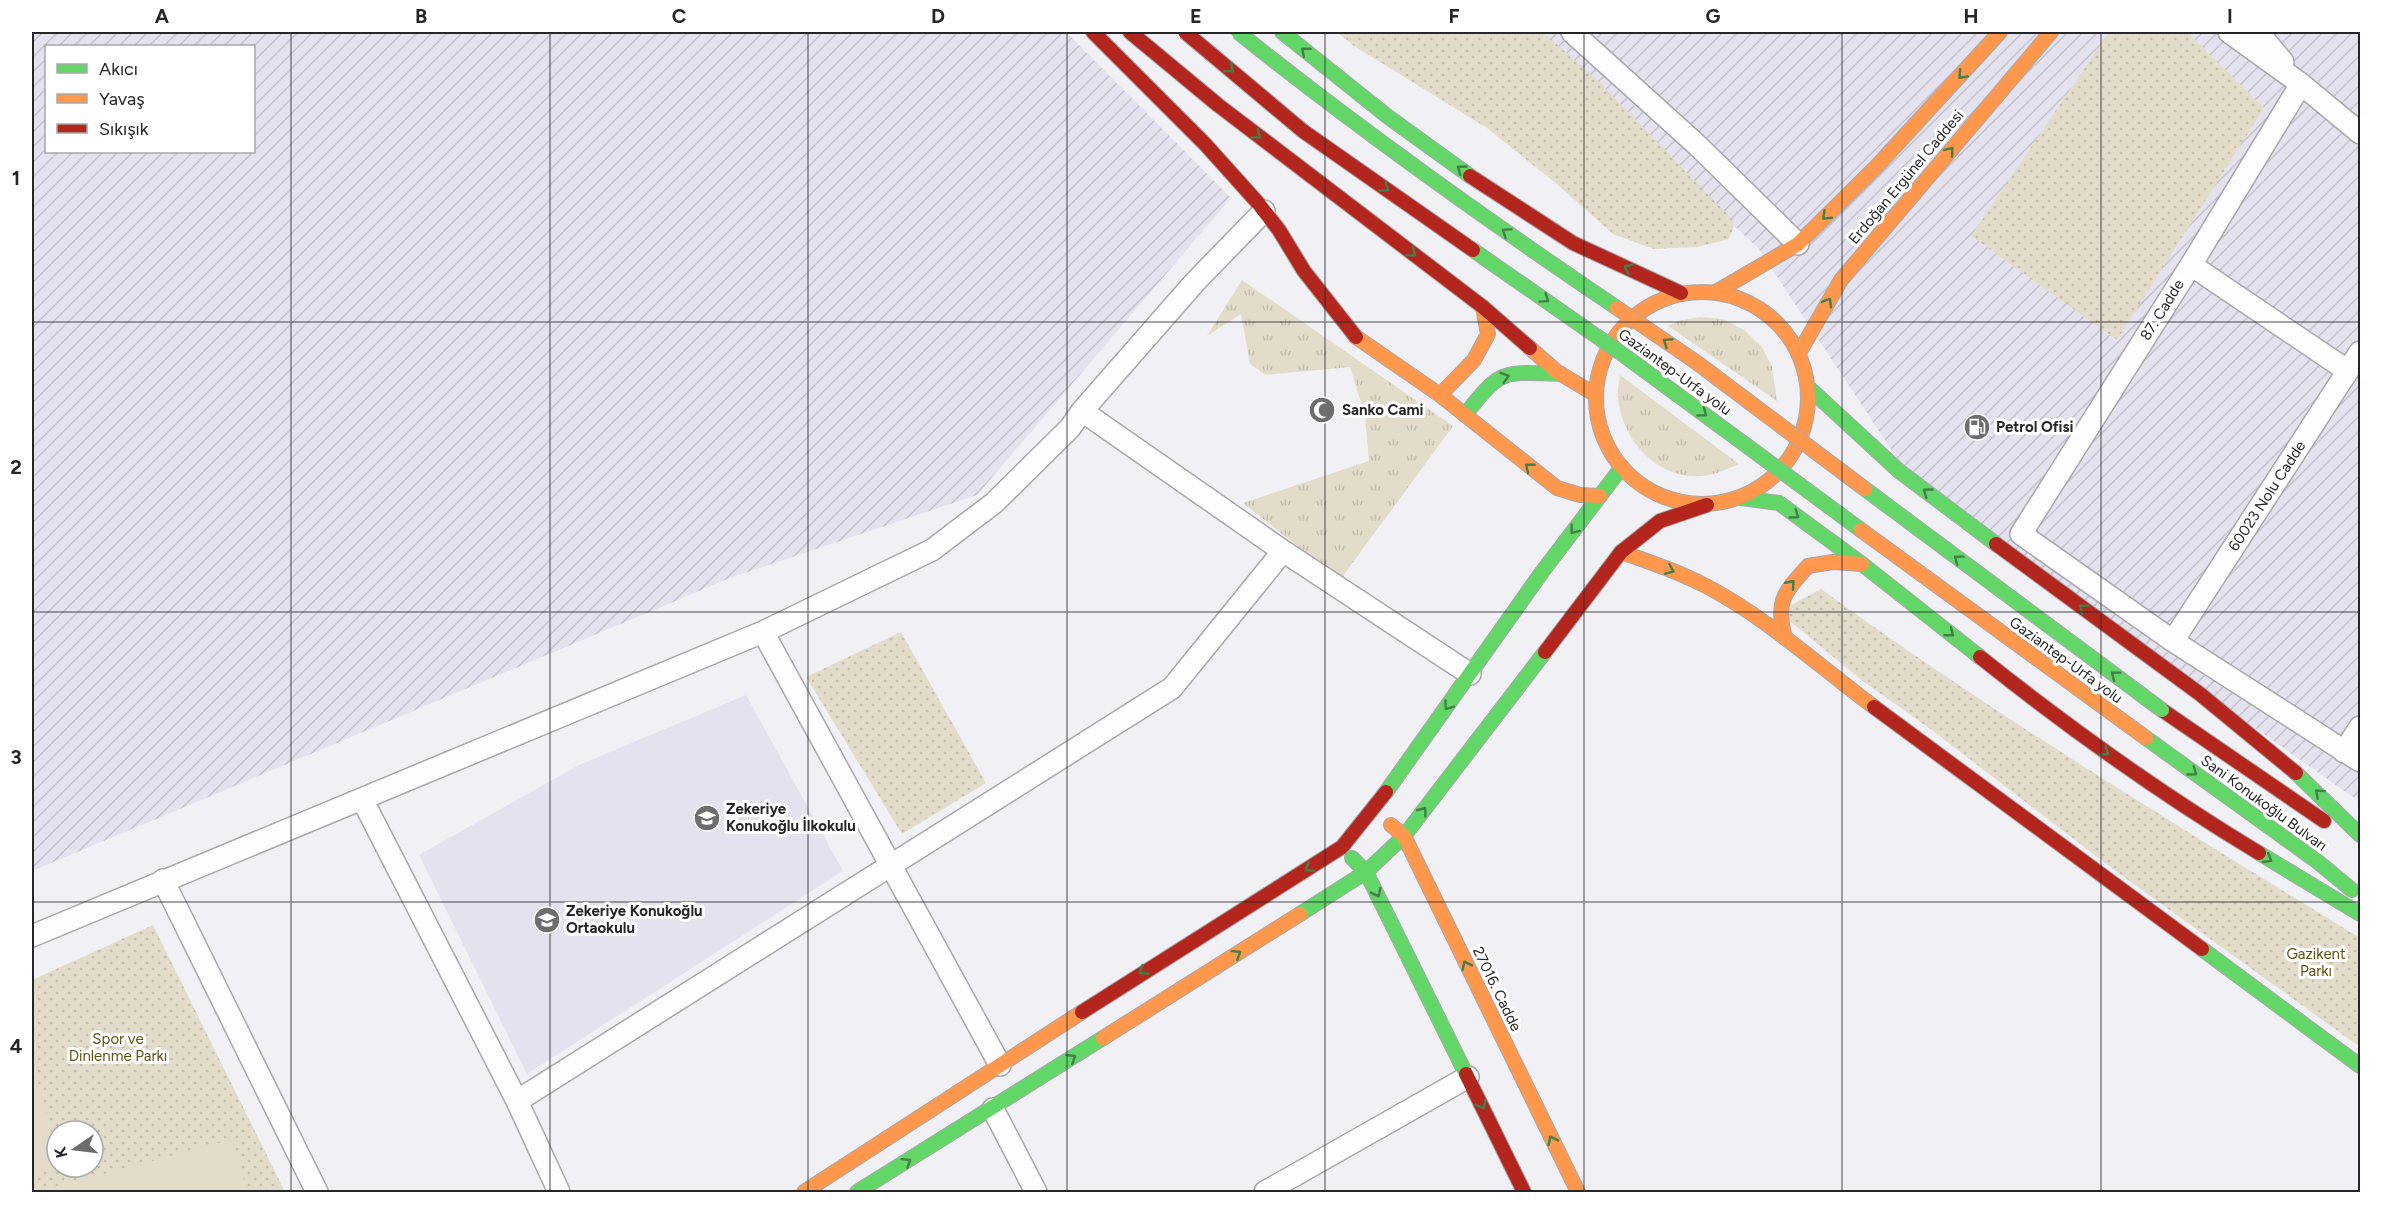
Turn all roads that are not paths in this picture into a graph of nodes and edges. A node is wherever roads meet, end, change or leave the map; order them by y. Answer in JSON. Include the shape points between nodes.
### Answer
{"nodes":[{"id":1,"x":1093,"y":32,"type":"edge"},
{"id":2,"x":1130,"y":32,"type":"edge"},
{"id":3,"x":1185,"y":32,"type":"edge"},
{"id":4,"x":1238,"y":32,"type":"edge"},
{"id":5,"x":1282,"y":32,"type":"edge"},
{"id":6,"x":1572,"y":32,"type":"edge"},
{"id":7,"x":2000,"y":32,"type":"edge"},
{"id":8,"x":2051,"y":32,"type":"edge"},
{"id":9,"x":2229,"y":32,"type":"edge"},
{"id":10,"x":2258,"y":32,"type":"edge"},
{"id":11,"x":2301,"y":84,"type":"junction"},
{"id":12,"x":2361,"y":133,"type":"edge"},
{"id":13,"x":1264,"y":211,"type":"junction"},
{"id":14,"x":1798,"y":244,"type":"junction"},
{"id":15,"x":2191,"y":266,"type":"junction"},
{"id":16,"x":1716,"y":292,"type":"junction"},
{"id":17,"x":1681,"y":293,"type":"junction"},
{"id":18,"x":1483,"y":307,"type":"junction"},
{"id":19,"x":2361,"y":352,"type":"edge"},
{"id":20,"x":1799,"y":353,"type":"junction"},
{"id":21,"x":2348,"y":371,"type":"junction"},
{"id":22,"x":1561,"y":374,"type":"junction"},
{"id":23,"x":1809,"y":388,"type":"junction"},
{"id":24,"x":1440,"y":395,"type":"junction"},
{"id":25,"x":1596,"y":395,"type":"junction"},
{"id":26,"x":1082,"y":411,"type":"junction"},
{"id":27,"x":1465,"y":415,"type":"junction"},
{"id":28,"x":1622,"y":467,"type":"junction"},
{"id":29,"x":1600,"y":496,"type":"junction"},
{"id":30,"x":1741,"y":498,"type":"junction"},
{"id":31,"x":1707,"y":505,"type":"junction"},
{"id":32,"x":1283,"y":551,"type":"junction"},
{"id":33,"x":1620,"y":552,"type":"junction"},
{"id":34,"x":1862,"y":564,"type":"junction"},
{"id":35,"x":763,"y":632,"type":"junction"},
{"id":36,"x":1785,"y":638,"type":"junction"},
{"id":37,"x":2173,"y":640,"type":"junction"},
{"id":38,"x":1470,"y":674,"type":"junction"},
{"id":39,"x":2162,"y":710,"type":"joint"},
{"id":40,"x":2361,"y":727,"type":"edge"},
{"id":41,"x":2146,"y":738,"type":"joint"},
{"id":42,"x":2352,"y":756,"type":"edge"},
{"id":43,"x":362,"y":799,"type":"junction"},
{"id":44,"x":1374,"y":809,"type":"junction"},
{"id":45,"x":2361,"y":835,"type":"edge"},
{"id":46,"x":1404,"y":836,"type":"junction"},
{"id":47,"x":2361,"y":845,"type":"edge"},
{"id":48,"x":1342,"y":847,"type":"junction"},
{"id":49,"x":892,"y":866,"type":"junction"},
{"id":50,"x":1366,"y":872,"type":"junction"},
{"id":51,"x":163,"y":880,"type":"junction"},
{"id":52,"x":2361,"y":897,"type":"edge"},
{"id":53,"x":2361,"y":914,"type":"edge"},
{"id":54,"x":32,"y":936,"type":"edge"},
{"id":55,"x":1000,"y":1065,"type":"junction"},
{"id":56,"x":2361,"y":1066,"type":"edge"},
{"id":57,"x":1468,"y":1077,"type":"junction"},
{"id":58,"x":517,"y":1101,"type":"junction"},
{"id":59,"x":993,"y":1109,"type":"junction"},
{"id":60,"x":1272,"y":1191,"type":"edge"},
{"id":61,"x":317,"y":1192,"type":"edge"},
{"id":62,"x":559,"y":1192,"type":"edge"},
{"id":63,"x":804,"y":1192,"type":"edge"},
{"id":64,"x":857,"y":1192,"type":"edge"},
{"id":65,"x":1036,"y":1192,"type":"edge"},
{"id":66,"x":1524,"y":1192,"type":"edge"},
{"id":67,"x":1578,"y":1192,"type":"edge"}],
"edges":[{"from":1,"to":13,"type":"main road","via":[[1205,144]]},
{"from":2,"to":18,"type":"main road","one_way":true,"via":[[1218,105]]},
{"from":3,"to":41,"type":"main road","name":"Gaziantep-Urfa yolu","one_way":true,"bridge":true,"via":[[1303,131],[1625,356]]},
{"from":39,"to":4,"type":"main road","name":"Gaziantep-Urfa yolu","one_way":true,"bridge":true,"via":[[1696,362],[1473,210],[1328,104]]},
{"from":17,"to":5,"type":"main road","one_way":true,"via":[[1575,244],[1494,193],[1358,96]]},
{"from":6,"to":14,"type":"street"},
{"from":7,"to":14,"type":"main road","one_way":true,"via":[[1876,167]]},
{"from":20,"to":8,"type":"main road","name":"Erdoğan Ergünel Caddesi","one_way":true,"via":[[1840,280]]},
{"from":9,"to":11,"type":"street"},
{"from":10,"to":11,"type":"street"},
{"from":11,"to":12,"type":"street"},
{"from":11,"to":15,"type":"street","name":"87. Cadde"},
{"from":13,"to":24,"type":"main road","via":[[1304,271],[1358,338]]},
{"from":13,"to":26,"type":"street","via":[[1195,282]]},
{"from":14,"to":16,"type":"main road"},
{"from":15,"to":21,"type":"street"},
{"from":15,"to":37,"type":"street","name":"87. Cadde","via":[[2020,534]]},
{"from":16,"to":17,"type":"main road"},
{"from":16,"to":20,"type":"main road","via":[[1760,309],[1779,323]]},
{"from":17,"to":25,"type":"main road","via":[[1648,306],[1620,329],[1596,375]]},
{"from":18,"to":22,"type":"main road"},
{"from":18,"to":24,"type":"main road","via":[[1488,334],[1474,360]]},
{"from":19,"to":21,"type":"street","name":"60023 Nolu Cadde"},
{"from":20,"to":23,"type":"main road"},
{"from":21,"to":37,"type":"street","name":"60023 Nolu Cadde"},
{"from":22,"to":25,"type":"main road"},
{"from":27,"to":22,"type":"main road","one_way":true,"via":[[1490,382],[1497,379],[1509,374]]},
{"from":23,"to":30,"type":"main road","via":[[1807,422],[1794,454],[1771,480]]},
{"from":45,"to":23,"type":"main road","one_way":true,"via":[[2331,803],[2202,696],[1912,481]]},
{"from":24,"to":27,"type":"main road"},
{"from":25,"to":28,"type":"main road","via":[[1601,431]]},
{"from":26,"to":32,"type":"street"},
{"from":26,"to":35,"type":"street","via":[[1070,428],[994,503],[932,550]]},
{"from":29,"to":27,"type":"main road","one_way":true,"via":[[1557,488]]},
{"from":28,"to":29,"type":"main road"},
{"from":28,"to":31,"type":"main road","via":[[1641,486],[1673,501]]},
{"from":29,"to":38,"type":"main road","one_way":true},
{"from":30,"to":31,"type":"main road"},
{"from":30,"to":34,"type":"main road","one_way":true,"via":[[1779,503]]},
{"from":31,"to":33,"type":"main road","via":[[1660,521]]},
{"from":32,"to":38,"type":"street"},
{"from":32,"to":49,"type":"street","via":[[1172,688]]},
{"from":33,"to":36,"type":"main road","one_way":true,"via":[[1668,569],[1717,593]]},
{"from":46,"to":33,"type":"main road","one_way":true},
{"from":36,"to":34,"type":"main road","one_way":true,"via":[[1778,618],[1780,596],[1808,566],[1833,562]]},
{"from":34,"to":53,"type":"main road","one_way":true,"via":[[2053,715],[2187,810]]},
{"from":35,"to":43,"type":"street"},
{"from":35,"to":49,"type":"street"},
{"from":36,"to":56,"type":"main road"},
{"from":37,"to":42,"type":"street"},
{"from":38,"to":44,"type":"main road","one_way":true},
{"from":39,"to":47,"type":"main road","name":"Sani Konukoğlu Bulvarı"},
{"from":40,"to":42,"type":"street"},
{"from":41,"to":52,"type":"main road","name":"Sani Konukoğlu Bulvarı","one_way":true},
{"from":43,"to":51,"type":"street"},
{"from":43,"to":58,"type":"street"},
{"from":44,"to":46,"type":"main road","name":"27016. Cadde"},
{"from":44,"to":48,"type":"main road"},
{"from":46,"to":50,"type":"main road"},
{"from":67,"to":46,"type":"main road","name":"27016. Cadde","one_way":true},
{"from":48,"to":50,"type":"main road"},
{"from":48,"to":55,"type":"main road","one_way":true},
{"from":49,"to":55,"type":"street"},
{"from":49,"to":58,"type":"street"},
{"from":50,"to":57,"type":"main road","one_way":true},
{"from":59,"to":50,"type":"main road","one_way":true},
{"from":51,"to":54,"type":"street"},
{"from":51,"to":61,"type":"street"},
{"from":55,"to":63,"type":"main road"},
{"from":57,"to":60,"type":"street"},
{"from":57,"to":66,"type":"main road","one_way":true},
{"from":58,"to":62,"type":"street"},
{"from":64,"to":59,"type":"main road","one_way":true},
{"from":59,"to":65,"type":"street"}]}
